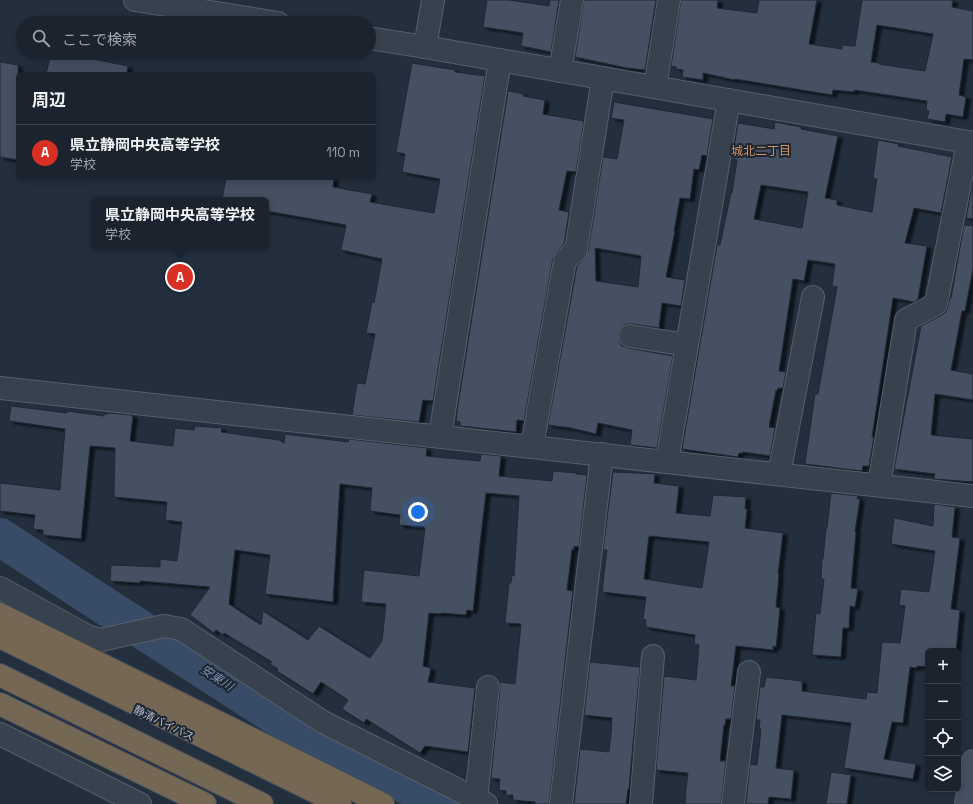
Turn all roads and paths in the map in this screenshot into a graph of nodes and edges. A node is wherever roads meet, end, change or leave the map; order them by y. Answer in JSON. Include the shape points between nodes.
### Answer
{"nodes":[{"id":1,"x":135,"y":0,"type":"edge"},
{"id":2,"x":433,"y":0,"type":"edge"},
{"id":3,"x":572,"y":0,"type":"edge"},
{"id":4,"x":669,"y":0,"type":"edge"},
{"id":5,"x":234,"y":16,"type":"edge"},
{"id":6,"x":376,"y":39,"type":"edge"},
{"id":7,"x":425,"y":47,"type":"junction"},
{"id":8,"x":500,"y":60,"type":"junction"},
{"id":9,"x":560,"y":71,"type":"junction"},
{"id":10,"x":604,"y":78,"type":"junction"},
{"id":11,"x":655,"y":87,"type":"junction"},
{"id":12,"x":729,"y":100,"type":"junction"},
{"id":13,"x":970,"y":143,"type":"edge"},
{"id":14,"x":812,"y":297,"type":"dead end"},
{"id":15,"x":630,"y":336,"type":"dead end"},
{"id":16,"x":687,"y":345,"type":"junction"},
{"id":17,"x":0,"y":388,"type":"edge"},
{"id":18,"x":440,"y":436,"type":"junction"},
{"id":19,"x":532,"y":446,"type":"junction"},
{"id":20,"x":602,"y":454,"type":"junction"},
{"id":21,"x":667,"y":462,"type":"junction"},
{"id":22,"x":779,"y":474,"type":"junction"},
{"id":23,"x":879,"y":485,"type":"junction"},
{"id":24,"x":973,"y":496,"type":"edge"},
{"id":25,"x":0,"y":588,"type":"edge"},
{"id":26,"x":0,"y":614,"type":"edge"},
{"id":27,"x":0,"y":637,"type":"edge"},
{"id":28,"x":0,"y":643,"type":"edge"},
{"id":29,"x":653,"y":656,"type":"dead end"},
{"id":30,"x":749,"y":672,"type":"dead end"},
{"id":31,"x":0,"y":675,"type":"edge"},
{"id":32,"x":0,"y":680,"type":"edge"},
{"id":33,"x":488,"y":687,"type":"dead end"},
{"id":34,"x":0,"y":704,"type":"edge"},
{"id":35,"x":0,"y":734,"type":"edge"},
{"id":36,"x":973,"y":761,"type":"edge"},
{"id":37,"x":481,"y":802,"type":"edge"},
{"id":38,"x":140,"y":804,"type":"edge"},
{"id":39,"x":205,"y":804,"type":"edge"},
{"id":40,"x":253,"y":804,"type":"edge"},
{"id":41,"x":262,"y":804,"type":"edge"},
{"id":42,"x":328,"y":804,"type":"edge"},
{"id":43,"x":340,"y":804,"type":"edge"},
{"id":44,"x":383,"y":804,"type":"edge"},
{"id":45,"x":561,"y":804,"type":"edge"},
{"id":46,"x":641,"y":804,"type":"edge"},
{"id":47,"x":734,"y":804,"type":"edge"},
{"id":48,"x":966,"y":804,"type":"edge"}],
"edges":[{"from":1,"to":5,"type":"street"},
{"from":2,"to":7,"type":"street"},
{"from":3,"to":9,"type":"street"},
{"from":4,"to":11,"type":"street"},
{"from":6,"to":7,"type":"street"},
{"from":7,"to":8,"type":"street"},
{"from":8,"to":9,"type":"street"},
{"from":8,"to":18,"type":"street"},
{"from":9,"to":10,"type":"street"},
{"from":10,"to":11,"type":"street"},
{"from":10,"to":19,"type":"street","via":[[576,250],[565,260]]},
{"from":11,"to":12,"type":"street"},
{"from":12,"to":13,"type":"street"},
{"from":12,"to":16,"type":"street"},
{"from":13,"to":23,"type":"street","via":[[936,304],[906,320]]},
{"from":14,"to":22,"type":"street"},
{"from":15,"to":16,"type":"street"},
{"from":16,"to":21,"type":"street"},
{"from":17,"to":18,"type":"street"},
{"from":18,"to":19,"type":"street"},
{"from":19,"to":20,"type":"street"},
{"from":20,"to":21,"type":"street"},
{"from":20,"to":45,"type":"street"},
{"from":21,"to":22,"type":"street"},
{"from":22,"to":23,"type":"street"},
{"from":23,"to":24,"type":"street"},
{"from":25,"to":37,"type":"street","via":[[87,636],[101,640],[164,626],[181,629],[323,722]]},
{"from":26,"to":44,"type":"highway"},
{"from":27,"to":43,"type":"highway"},
{"from":28,"to":42,"type":"highway","name":"静清バイパス"},
{"from":29,"to":46,"type":"street"},
{"from":30,"to":47,"type":"street"},
{"from":31,"to":41,"type":"highway"},
{"from":32,"to":40,"type":"highway"},
{"from":33,"to":37,"type":"street"},
{"from":34,"to":39,"type":"highway"},
{"from":35,"to":38,"type":"street"},
{"from":36,"to":48,"type":"street"}]}
